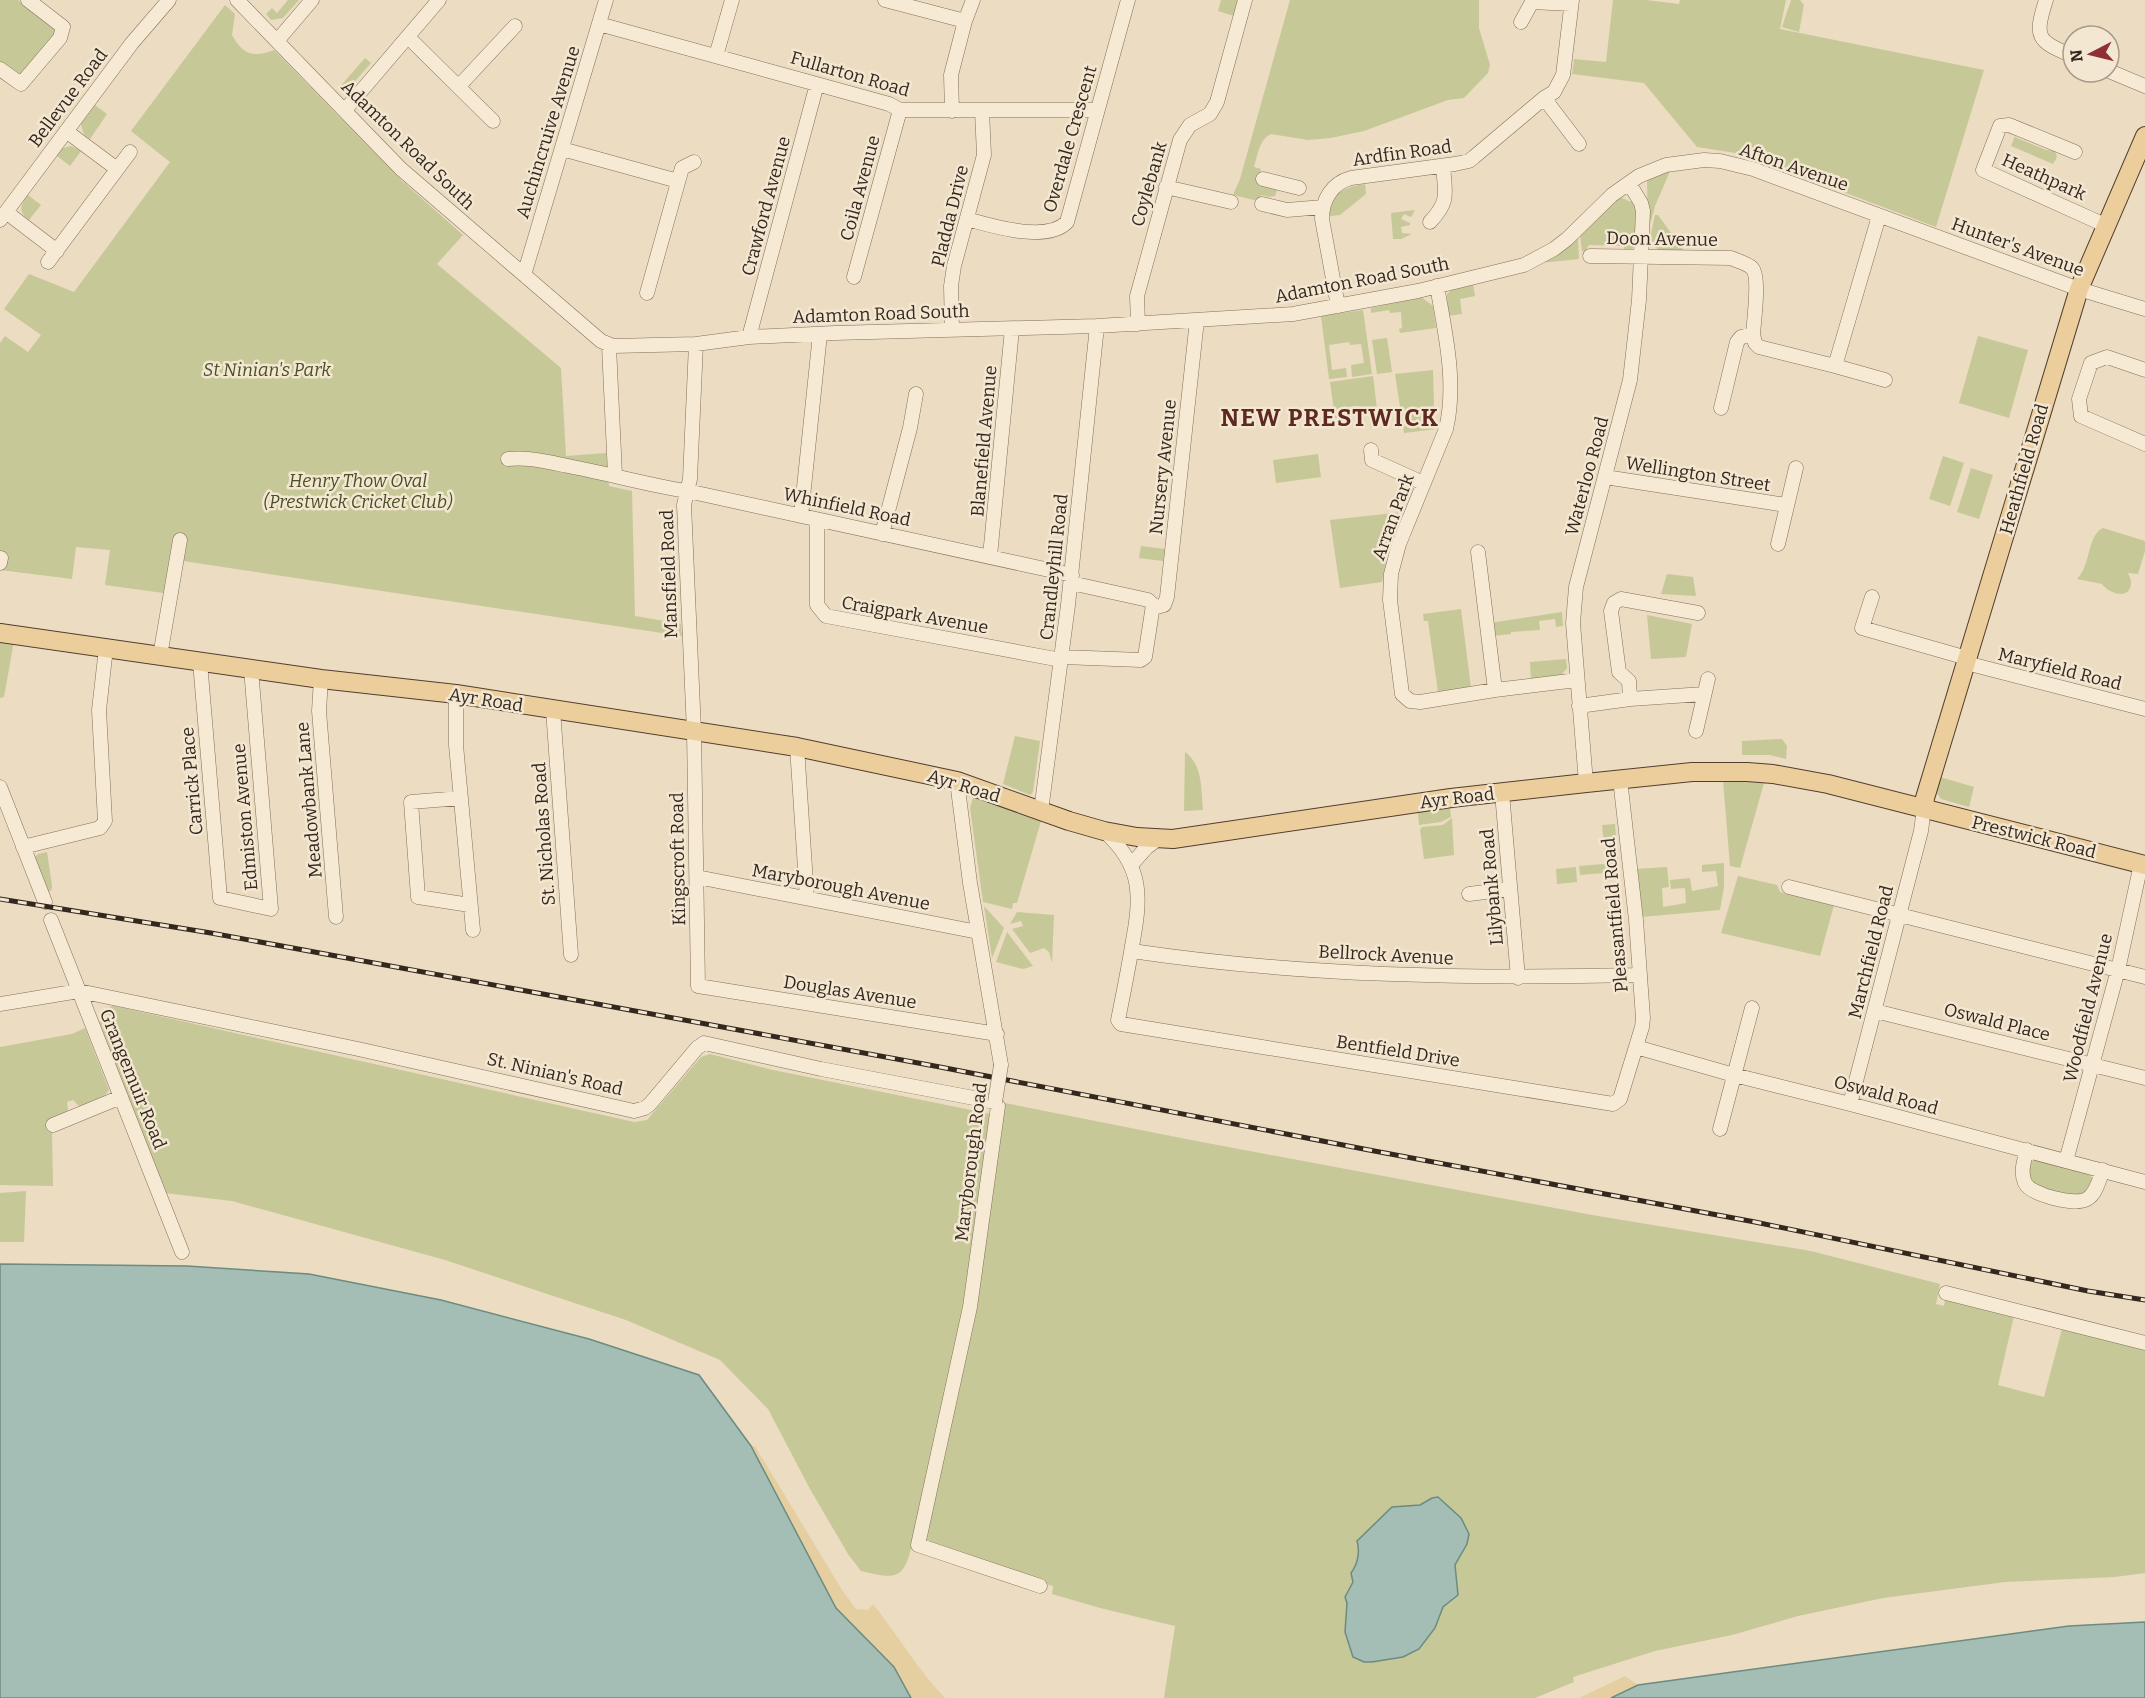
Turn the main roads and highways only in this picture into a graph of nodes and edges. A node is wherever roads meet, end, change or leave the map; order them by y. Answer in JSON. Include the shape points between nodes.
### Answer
{"nodes":[{"id":1,"x":2145,"y":136,"type":"edge"},
{"id":2,"x":2140,"y":160,"type":"edge"},
{"id":3,"x":0,"y":633,"type":"edge"},
{"id":4,"x":1924,"y":808,"type":"junction"},
{"id":5,"x":2143,"y":865,"type":"edge"}],
"edges":[{"from":1,"to":2,"type":"main road","name":"Heathfield Road"},
{"from":2,"to":4,"type":"main road","name":"Heathfield Road","via":[[2079,289]]},
{"from":3,"to":4,"type":"main road","name":"Ayr Road","via":[[321,679],[456,694],[796,747],[957,781],[1069,822],[1137,837],[1173,838],[1450,798],[1692,772],[1773,774]]},
{"from":4,"to":5,"type":"main road","name":"Prestwick Road"}]}
